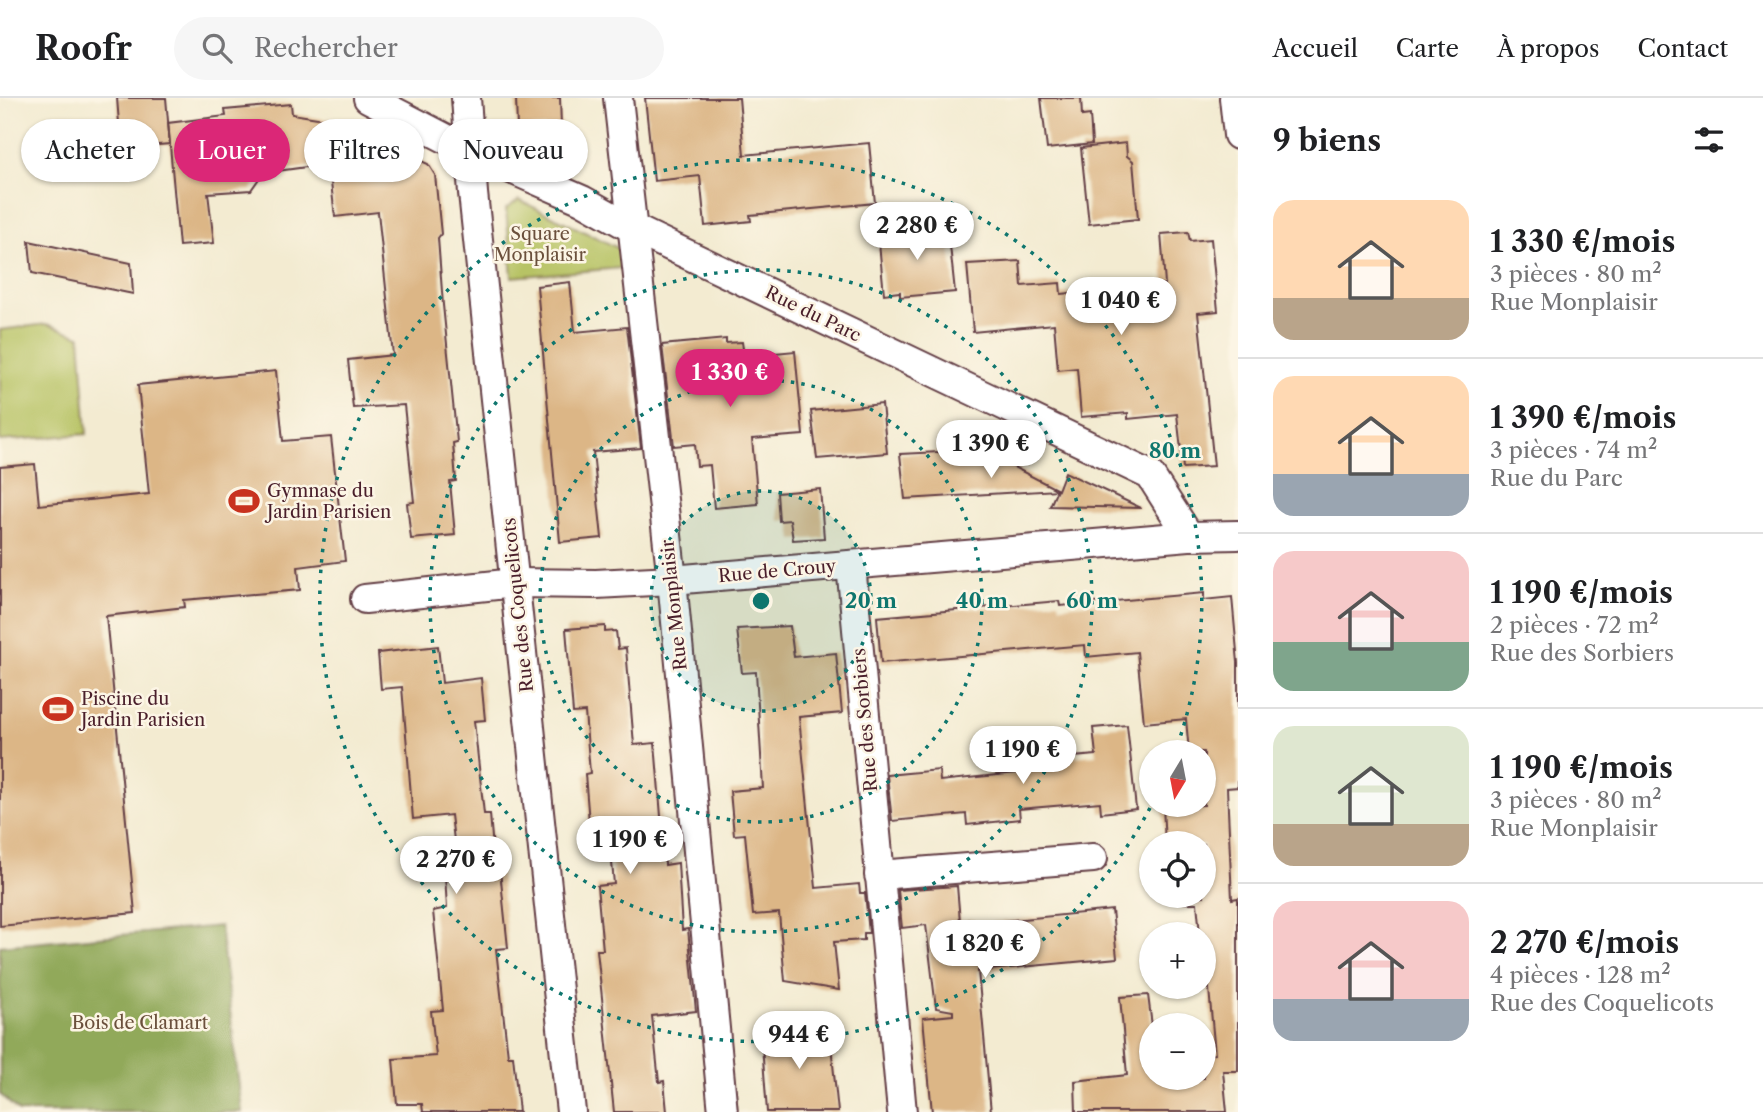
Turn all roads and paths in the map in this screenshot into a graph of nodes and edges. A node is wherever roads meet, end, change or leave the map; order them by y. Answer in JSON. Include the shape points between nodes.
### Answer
{"nodes":[{"id":1,"x":368,"y":98,"type":"edge"},
{"id":2,"x":466,"y":98,"type":"edge"},
{"id":3,"x":618,"y":98,"type":"edge"},
{"id":4,"x":1234,"y":98,"type":"edge"},
{"id":5,"x":468,"y":119,"type":"edge"},
{"id":6,"x":438,"y":134,"type":"edge"},
{"id":7,"x":1238,"y":135,"type":"edge"},
{"id":8,"x":473,"y":182,"type":"edge"},
{"id":9,"x":541,"y":182,"type":"edge"},
{"id":10,"x":632,"y":228,"type":"junction"},
{"id":11,"x":1238,"y":535,"type":"edge"},
{"id":12,"x":1189,"y":536,"type":"junction"},
{"id":13,"x":851,"y":565,"type":"junction"},
{"id":14,"x":671,"y":580,"type":"junction"},
{"id":15,"x":516,"y":583,"type":"junction"},
{"id":16,"x":365,"y":599,"type":"dead end"},
{"id":17,"x":1093,"y":858,"type":"dead end"},
{"id":18,"x":879,"y":875,"type":"junction"},
{"id":19,"x":571,"y":1112,"type":"edge"},
{"id":20,"x":723,"y":1112,"type":"edge"},
{"id":21,"x":902,"y":1112,"type":"edge"}],
"edges":[{"from":1,"to":6,"type":"street","name":"Rue du Parc"},
{"from":2,"to":5,"type":"street","name":"Rue des Coquelicots"},
{"from":3,"to":10,"type":"street","name":"Rue Monplaisir"},
{"from":4,"to":7,"type":"street"},
{"from":8,"to":15,"type":"street","name":"Rue des Coquelicots"},
{"from":9,"to":10,"type":"street","name":"Rue du Parc"},
{"from":10,"to":12,"type":"street","name":"Rue du Parc","via":[[1150,475]]},
{"from":10,"to":14,"type":"street","name":"Rue Monplaisir"},
{"from":11,"to":12,"type":"street"},
{"from":12,"to":13,"type":"street","name":"Rue de Crouy"},
{"from":13,"to":14,"type":"street","name":"Rue de Crouy"},
{"from":13,"to":18,"type":"street","name":"Rue des Sorbiers"},
{"from":14,"to":15,"type":"street","name":"Rue de Crouy"},
{"from":14,"to":20,"type":"street","name":"Rue Monplaisir"},
{"from":15,"to":16,"type":"street","name":"Rue de Crouy"},
{"from":15,"to":19,"type":"street","name":"Rue des Coquelicots"},
{"from":17,"to":18,"type":"street"},
{"from":18,"to":21,"type":"street","name":"Rue des Sorbiers"}]}
